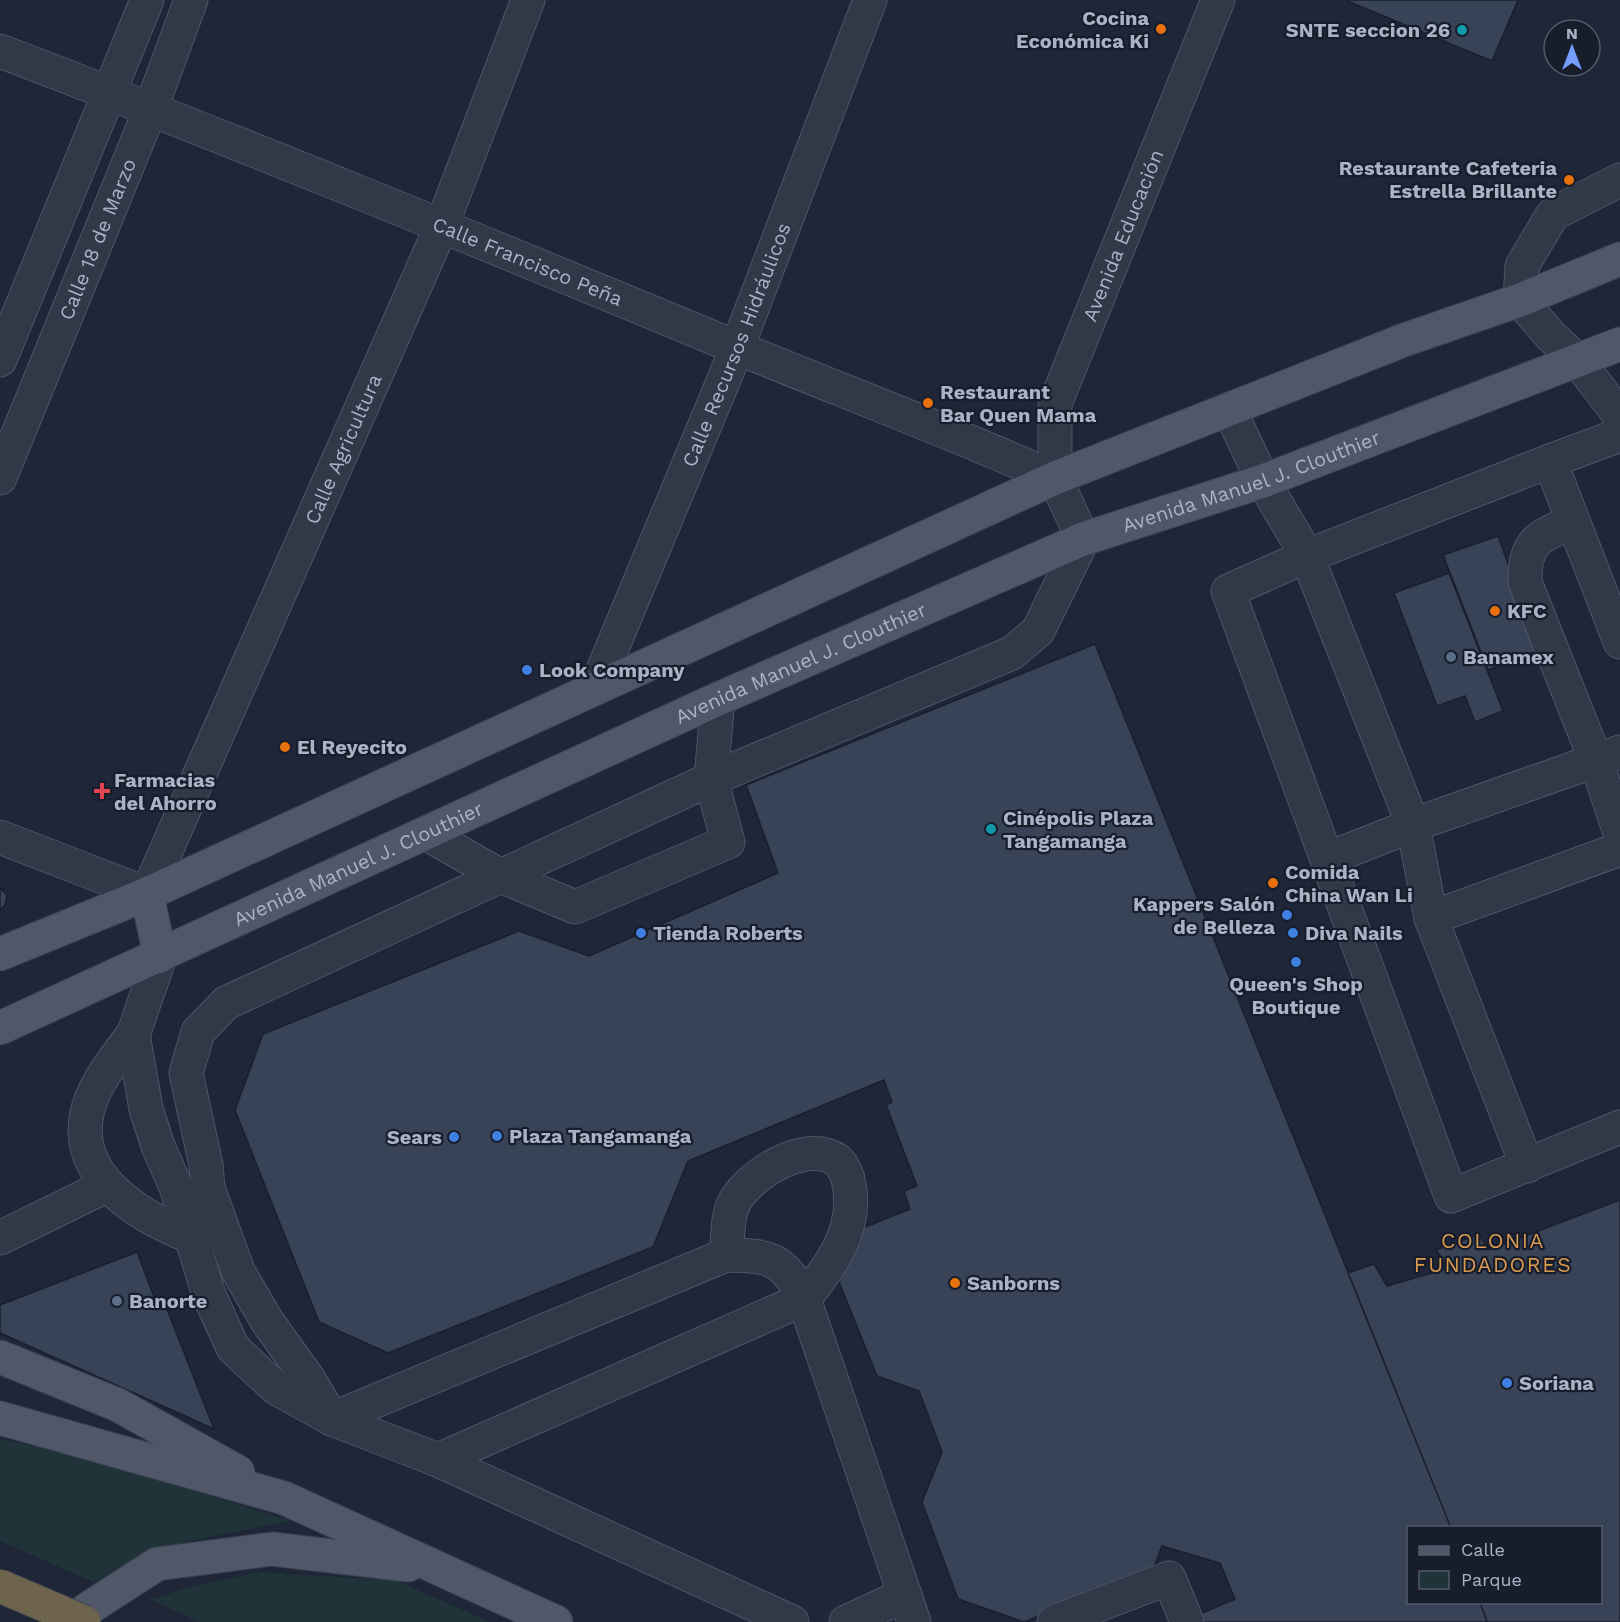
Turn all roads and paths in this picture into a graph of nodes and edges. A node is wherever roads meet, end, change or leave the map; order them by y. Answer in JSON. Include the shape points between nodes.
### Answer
{"nodes":[{"id":1,"x":147,"y":0,"type":"edge"},
{"id":2,"x":191,"y":0,"type":"edge"},
{"id":3,"x":528,"y":0,"type":"edge"},
{"id":4,"x":870,"y":0,"type":"edge"},
{"id":5,"x":1218,"y":0,"type":"edge"},
{"id":6,"x":0,"y":51,"type":"edge"},
{"id":7,"x":111,"y":93,"type":"junction"},
{"id":8,"x":151,"y":108,"type":"junction"},
{"id":9,"x":1620,"y":180,"type":"edge"},
{"id":10,"x":442,"y":225,"type":"junction"},
{"id":11,"x":1620,"y":259,"type":"edge"},
{"id":12,"x":1520,"y":300,"type":"junction"},
{"id":13,"x":1620,"y":344,"type":"edge"},
{"id":14,"x":737,"y":348,"type":"junction"},
{"id":15,"x":0,"y":360,"type":"edge"},
{"id":16,"x":1578,"y":361,"type":"junction"},
{"id":17,"x":1229,"y":409,"type":"junction"},
{"id":18,"x":1620,"y":416,"type":"edge"},
{"id":19,"x":1620,"y":435,"type":"edge"},
{"id":20,"x":1550,"y":461,"type":"junction"},
{"id":21,"x":0,"y":478,"type":"edge"},
{"id":22,"x":1054,"y":478,"type":"junction"},
{"id":23,"x":1263,"y":481,"type":"junction"},
{"id":24,"x":1573,"y":522,"type":"junction"},
{"id":25,"x":1083,"y":539,"type":"junction"},
{"id":26,"x":1307,"y":556,"type":"junction"},
{"id":27,"x":1620,"y":642,"type":"edge"},
{"id":28,"x":596,"y":687,"type":"junction"},
{"id":29,"x":718,"y":699,"type":"junction"},
{"id":30,"x":1608,"y":757,"type":"edge"},
{"id":31,"x":711,"y":779,"type":"junction"},
{"id":32,"x":1413,"y":825,"type":"junction"},
{"id":33,"x":1620,"y":833,"type":"edge"},
{"id":34,"x":427,"y":834,"type":"junction"},
{"id":35,"x":0,"y":837,"type":"edge"},
{"id":36,"x":1620,"y":849,"type":"edge"},
{"id":37,"x":1327,"y":859,"type":"junction"},
{"id":38,"x":501,"y":876,"type":"junction"},
{"id":39,"x":147,"y":894,"type":"junction"},
{"id":40,"x":1431,"y":918,"type":"junction"},
{"id":41,"x":0,"y":954,"type":"edge"},
{"id":42,"x":160,"y":956,"type":"junction"},
{"id":43,"x":0,"y":1028,"type":"edge"},
{"id":44,"x":133,"y":1034,"type":"junction"},
{"id":45,"x":1620,"y":1127,"type":"edge"},
{"id":46,"x":1527,"y":1166,"type":"junction"},
{"id":47,"x":108,"y":1185,"type":"junction"},
{"id":48,"x":222,"y":1227,"type":"junction"},
{"id":49,"x":192,"y":1237,"type":"junction"},
{"id":50,"x":0,"y":1238,"type":"edge"},
{"id":51,"x":726,"y":1255,"type":"junction"},
{"id":52,"x":804,"y":1299,"type":"junction"},
{"id":53,"x":0,"y":1357,"type":"edge"},
{"id":54,"x":0,"y":1418,"type":"edge"},
{"id":55,"x":332,"y":1419,"type":"junction"},
{"id":56,"x":438,"y":1460,"type":"junction"},
{"id":57,"x":284,"y":1498,"type":"junction"},
{"id":58,"x":439,"y":1569,"type":"junction"},
{"id":59,"x":0,"y":1586,"type":"edge"},
{"id":60,"x":910,"y":1609,"type":"edge"},
{"id":61,"x":79,"y":1622,"type":"edge"},
{"id":62,"x":84,"y":1622,"type":"edge"},
{"id":63,"x":556,"y":1622,"type":"edge"},
{"id":64,"x":792,"y":1622,"type":"edge"},
{"id":65,"x":846,"y":1622,"type":"edge"},
{"id":66,"x":1054,"y":1622,"type":"edge"},
{"id":67,"x":1187,"y":1622,"type":"edge"}],
"edges":[{"from":1,"to":7,"type":"street"},
{"from":2,"to":8,"type":"street","name":"Calle 18 de Marzo"},
{"from":3,"to":10,"type":"street","name":"Calle Agricultura"},
{"from":4,"to":14,"type":"street","name":"Calle Recursos Hidráulicos"},
{"from":5,"to":22,"type":"street","name":"Avenida Educación","via":[[1054,404]]},
{"from":6,"to":7,"type":"street","name":"Calle Francisco Peña"},
{"from":7,"to":8,"type":"street","name":"Calle Francisco Peña"},
{"from":7,"to":15,"type":"street"},
{"from":8,"to":10,"type":"street","name":"Calle Francisco Peña"},
{"from":8,"to":21,"type":"street","name":"Calle 18 de Marzo"},
{"from":9,"to":12,"type":"street","via":[[1553,213],[1522,266]]},
{"from":10,"to":14,"type":"street","name":"Calle Francisco Peña"},
{"from":10,"to":39,"type":"street","name":"Calle Agricultura"},
{"from":11,"to":12,"type":"main road"},
{"from":12,"to":16,"type":"street"},
{"from":12,"to":17,"type":"main road","via":[[1404,340]]},
{"from":13,"to":16,"type":"main road","name":"Avenida Manuel J. Clouthier"},
{"from":14,"to":22,"type":"street","name":"Calle Francisco Peña","via":[[962,437]]},
{"from":14,"to":28,"type":"street","name":"Calle Recursos Hidráulicos"},
{"from":16,"to":18,"type":"street"},
{"from":16,"to":23,"type":"main road","name":"Avenida Manuel J. Clouthier"},
{"from":17,"to":22,"type":"main road"},
{"from":17,"to":23,"type":"street"},
{"from":19,"to":20,"type":"street"},
{"from":20,"to":24,"type":"street"},
{"from":20,"to":26,"type":"street"},
{"from":22,"to":25,"type":"street"},
{"from":22,"to":28,"type":"main road"},
{"from":23,"to":25,"type":"main road","name":"Avenida Manuel J. Clouthier"},
{"from":23,"to":26,"type":"street"},
{"from":24,"to":27,"type":"street"},
{"from":24,"to":30,"type":"street","via":[[1541,535],[1525,559],[1525,582]]},
{"from":25,"to":29,"type":"main road","name":"Avenida Manuel J. Clouthier"},
{"from":25,"to":31,"type":"street","via":[[1038,631],[1012,653]]},
{"from":26,"to":32,"type":"street"},
{"from":26,"to":37,"type":"street","via":[[1228,591]]},
{"from":28,"to":39,"type":"main road"},
{"from":29,"to":31,"type":"street"},
{"from":29,"to":34,"type":"main road","name":"Avenida Manuel J. Clouthier"},
{"from":30,"to":32,"type":"street"},
{"from":30,"to":33,"type":"street"},
{"from":31,"to":38,"type":"street"},
{"from":31,"to":38,"type":"street","via":[[728,842],[575,907]]},
{"from":32,"to":37,"type":"street"},
{"from":32,"to":40,"type":"street"},
{"from":34,"to":38,"type":"street"},
{"from":34,"to":42,"type":"main road","name":"Avenida Manuel J. Clouthier"},
{"from":35,"to":39,"type":"street"},
{"from":36,"to":40,"type":"street"},
{"from":37,"to":46,"type":"street","via":[[1451,1196]]},
{"from":38,"to":48,"type":"street","via":[[226,1003],[198,1032],[186,1074],[208,1188]]},
{"from":39,"to":41,"type":"main road"},
{"from":39,"to":42,"type":"main road"},
{"from":40,"to":46,"type":"street"},
{"from":42,"to":43,"type":"main road","name":"Avenida Manuel J. Clouthier"},
{"from":42,"to":44,"type":"street"},
{"from":44,"to":47,"type":"street","via":[[101,1080],[84,1125],[92,1162]]},
{"from":44,"to":49,"type":"street","via":[[146,1109]]},
{"from":45,"to":46,"type":"street"},
{"from":47,"to":49,"type":"street","via":[[135,1209]]},
{"from":47,"to":50,"type":"street"},
{"from":48,"to":49,"type":"street"},
{"from":48,"to":55,"type":"street","via":[[238,1271]]},
{"from":49,"to":55,"type":"street","via":[[209,1295],[233,1348],[276,1388]]},
{"from":51,"to":52,"type":"street","via":[[756,1255],[777,1262],[792,1275]]},
{"from":51,"to":52,"type":"street","via":[[733,1207],[746,1184],[767,1168],[797,1157],[820,1154],[837,1161],[848,1176],[852,1198],[848,1226],[826,1271]]},
{"from":51,"to":55,"type":"street"},
{"from":52,"to":56,"type":"street"},
{"from":52,"to":60,"type":"street"},
{"from":53,"to":57,"type":"main road","via":[[118,1405]]},
{"from":54,"to":57,"type":"main road"},
{"from":55,"to":56,"type":"street"},
{"from":56,"to":64,"type":"street"},
{"from":57,"to":58,"type":"main road"},
{"from":58,"to":61,"type":"main road","via":[[272,1549],[157,1564],[86,1610]]},
{"from":58,"to":63,"type":"main road"},
{"from":59,"to":62,"type":"highway","bridge":true},
{"from":60,"to":65,"type":"street"},
{"from":66,"to":67,"type":"street","via":[[1169,1578]]}]}
